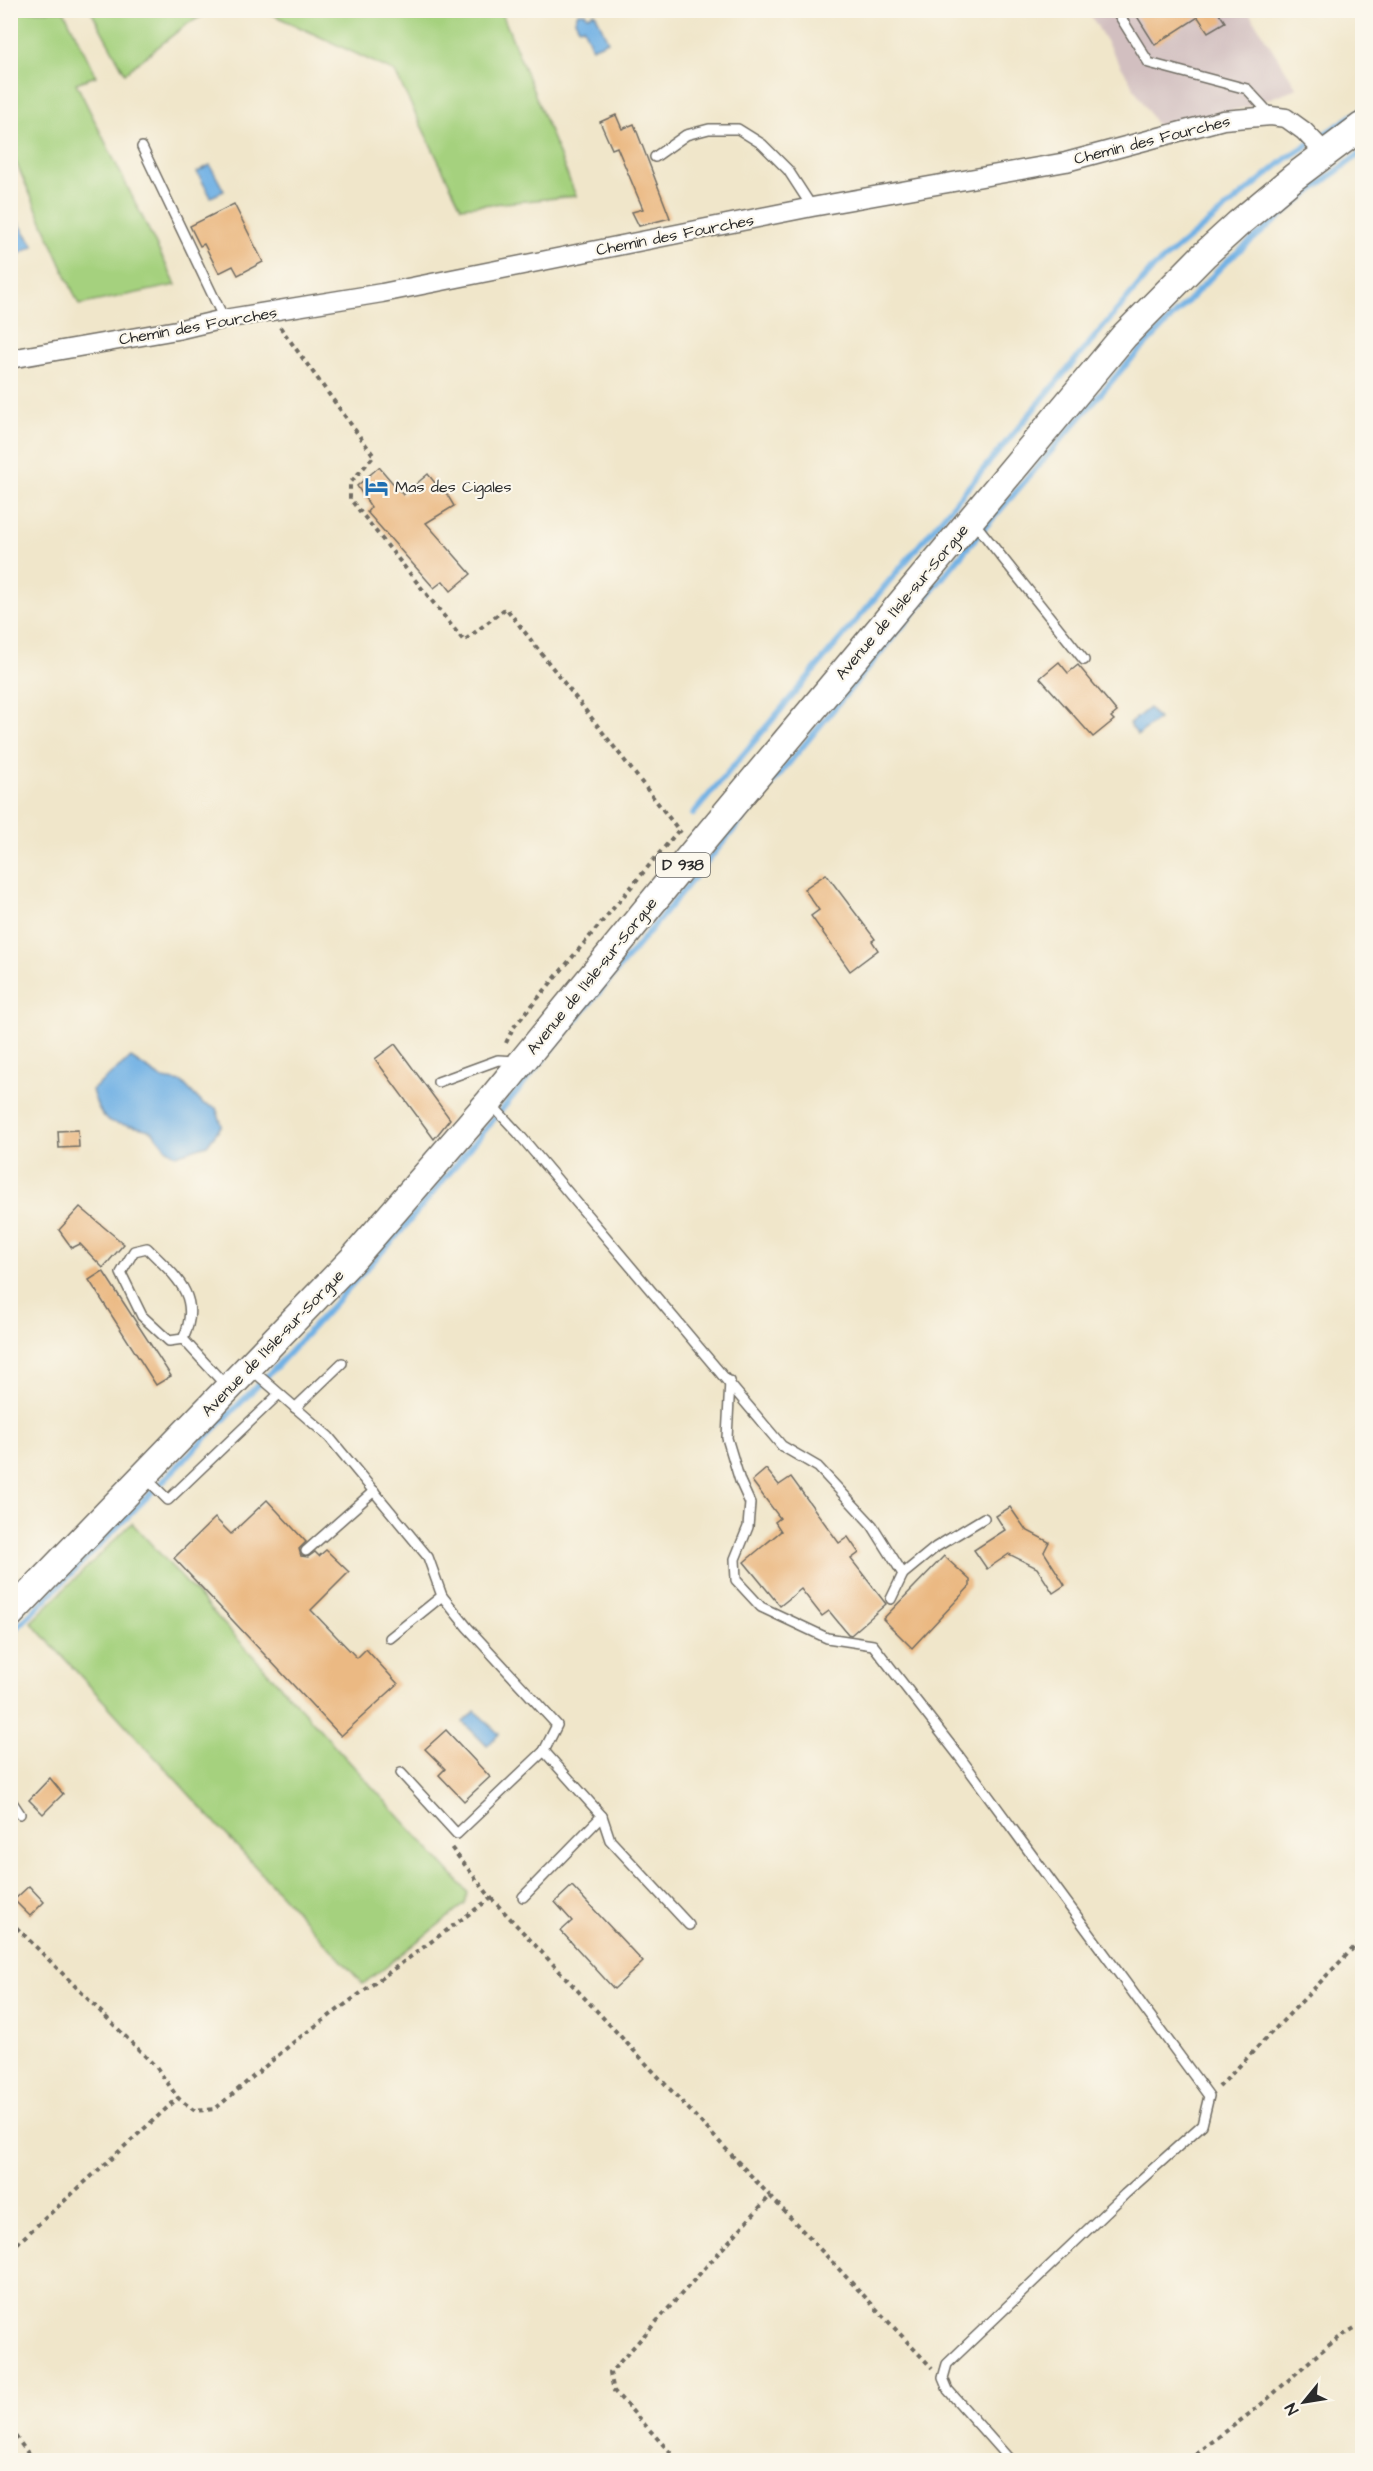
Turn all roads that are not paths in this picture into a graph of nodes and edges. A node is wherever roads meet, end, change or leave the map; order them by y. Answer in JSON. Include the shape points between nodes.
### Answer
{"nodes":[{"id":1,"x":1116,"y":10,"type":"edge"},
{"id":2,"x":1271,"y":116,"type":"junction"},
{"id":3,"x":1362,"y":126,"type":"edge"},
{"id":4,"x":142,"y":147,"type":"dead end"},
{"id":5,"x":1325,"y":153,"type":"junction"},
{"id":6,"x":655,"y":157,"type":"dead end"},
{"id":7,"x":812,"y":207,"type":"junction"},
{"id":8,"x":224,"y":319,"type":"junction"},
{"id":9,"x":10,"y":359,"type":"edge"},
{"id":10,"x":971,"y":519,"type":"junction"},
{"id":11,"x":1084,"y":660,"type":"dead end"},
{"id":12,"x":510,"y":1060,"type":"junction"},
{"id":13,"x":438,"y":1082,"type":"dead end"},
{"id":14,"x":489,"y":1102,"type":"junction"},
{"id":15,"x":183,"y":1339,"type":"junction"},
{"id":16,"x":342,"y":1363,"type":"dead end"},
{"id":17,"x":249,"y":1368,"type":"junction"},
{"id":18,"x":730,"y":1382,"type":"junction"},
{"id":19,"x":229,"y":1389,"type":"junction"},
{"id":20,"x":279,"y":1394,"type":"junction"},
{"id":21,"x":295,"y":1408,"type":"junction"},
{"id":22,"x":144,"y":1476,"type":"junction"},
{"id":23,"x":374,"y":1491,"type":"junction"},
{"id":24,"x":984,"y":1518,"type":"dead end"},
{"id":25,"x":306,"y":1551,"type":"dead end"},
{"id":26,"x":903,"y":1574,"type":"junction"},
{"id":27,"x":442,"y":1596,"type":"junction"},
{"id":28,"x":891,"y":1599,"type":"dead end"},
{"id":29,"x":10,"y":1614,"type":"edge"},
{"id":30,"x":390,"y":1638,"type":"dead end"},
{"id":31,"x":544,"y":1751,"type":"junction"},
{"id":32,"x":401,"y":1773,"type":"dead end"},
{"id":33,"x":10,"y":1799,"type":"edge"},
{"id":34,"x":21,"y":1814,"type":"dead end"},
{"id":35,"x":602,"y":1816,"type":"junction"},
{"id":36,"x":523,"y":1898,"type":"dead end"},
{"id":37,"x":689,"y":1925,"type":"dead end"},
{"id":38,"x":1010,"y":2460,"type":"edge"}],
"edges":[{"from":1,"to":2,"type":"lane","via":[[1149,63],[1247,89]]},
{"from":2,"to":5,"type":"street","name":"Chemin des Fourches","via":[[1286,118]]},
{"from":2,"to":7,"type":"street","name":"Chemin des Fourches","via":[[1223,120],[1066,162]]},
{"from":3,"to":5,"type":"main road","name":"Avenue de l'Isle-sur-Sorgue","number":"D 938"},
{"from":4,"to":8,"type":"lane"},
{"from":5,"to":10,"type":"main road","name":"Avenue de l'Isle-sur-Sorgue","number":"D 938","via":[[1239,223],[1156,302]]},
{"from":6,"to":7,"type":"lane","via":[[686,135],[709,129],[738,129],[762,144],[789,170]]},
{"from":7,"to":8,"type":"street","name":"Chemin des Fourches","via":[[393,291]]},
{"from":8,"to":9,"type":"street","name":"Chemin des Fourches"},
{"from":10,"to":11,"type":"lane"},
{"from":10,"to":12,"type":"main road","name":"Avenue de l'Isle-sur-Sorgue","number":"D 938","via":[[687,840]]},
{"from":12,"to":13,"type":"lane"},
{"from":12,"to":14,"type":"main road","name":"Avenue de l'Isle-sur-Sorgue","number":"D 938"},
{"from":14,"to":17,"type":"main road","name":"Avenue de l'Isle-sur-Sorgue","number":"D 938","via":[[351,1261]]},
{"from":14,"to":18,"type":"lane"},
{"from":15,"to":15,"type":"lane","via":[[191,1323],[190,1303],[179,1280],[147,1248],[134,1251],[121,1273],[142,1316],[169,1341]]},
{"from":15,"to":19,"type":"lane"},
{"from":16,"to":21,"type":"lane"},
{"from":17,"to":19,"type":"main road","name":"Avenue de l'Isle-sur-Sorgue","number":"D 938"},
{"from":17,"to":20,"type":"lane"},
{"from":18,"to":26,"type":"lane","via":[[782,1446],[818,1467],[873,1525]]},
{"from":18,"to":38,"type":"lane","via":[[727,1438],[750,1503],[748,1527],[735,1559],[736,1580],[761,1607],[827,1638],[873,1645],[1209,2096],[1202,2125],[947,2364],[943,2378],[948,2390]]},
{"from":19,"to":22,"type":"main road","name":"Avenue de l'Isle-sur-Sorgue","number":"D 938"},
{"from":20,"to":21,"type":"lane"},
{"from":20,"to":22,"type":"lane","via":[[168,1500]]},
{"from":21,"to":23,"type":"lane","via":[[329,1437]]},
{"from":22,"to":29,"type":"main road","name":"Avenue de l'Isle-sur-Sorgue","number":"D 938"},
{"from":23,"to":25,"type":"lane"},
{"from":23,"to":27,"type":"lane","via":[[428,1557]]},
{"from":24,"to":26,"type":"lane","via":[[936,1547]]},
{"from":26,"to":28,"type":"lane"},
{"from":27,"to":30,"type":"lane"},
{"from":27,"to":31,"type":"lane","via":[[557,1725]]},
{"from":31,"to":32,"type":"lane","via":[[457,1834]]},
{"from":31,"to":35,"type":"lane"},
{"from":33,"to":34,"type":"lane"},
{"from":35,"to":36,"type":"lane"},
{"from":35,"to":37,"type":"lane","via":[[610,1840]]}]}
